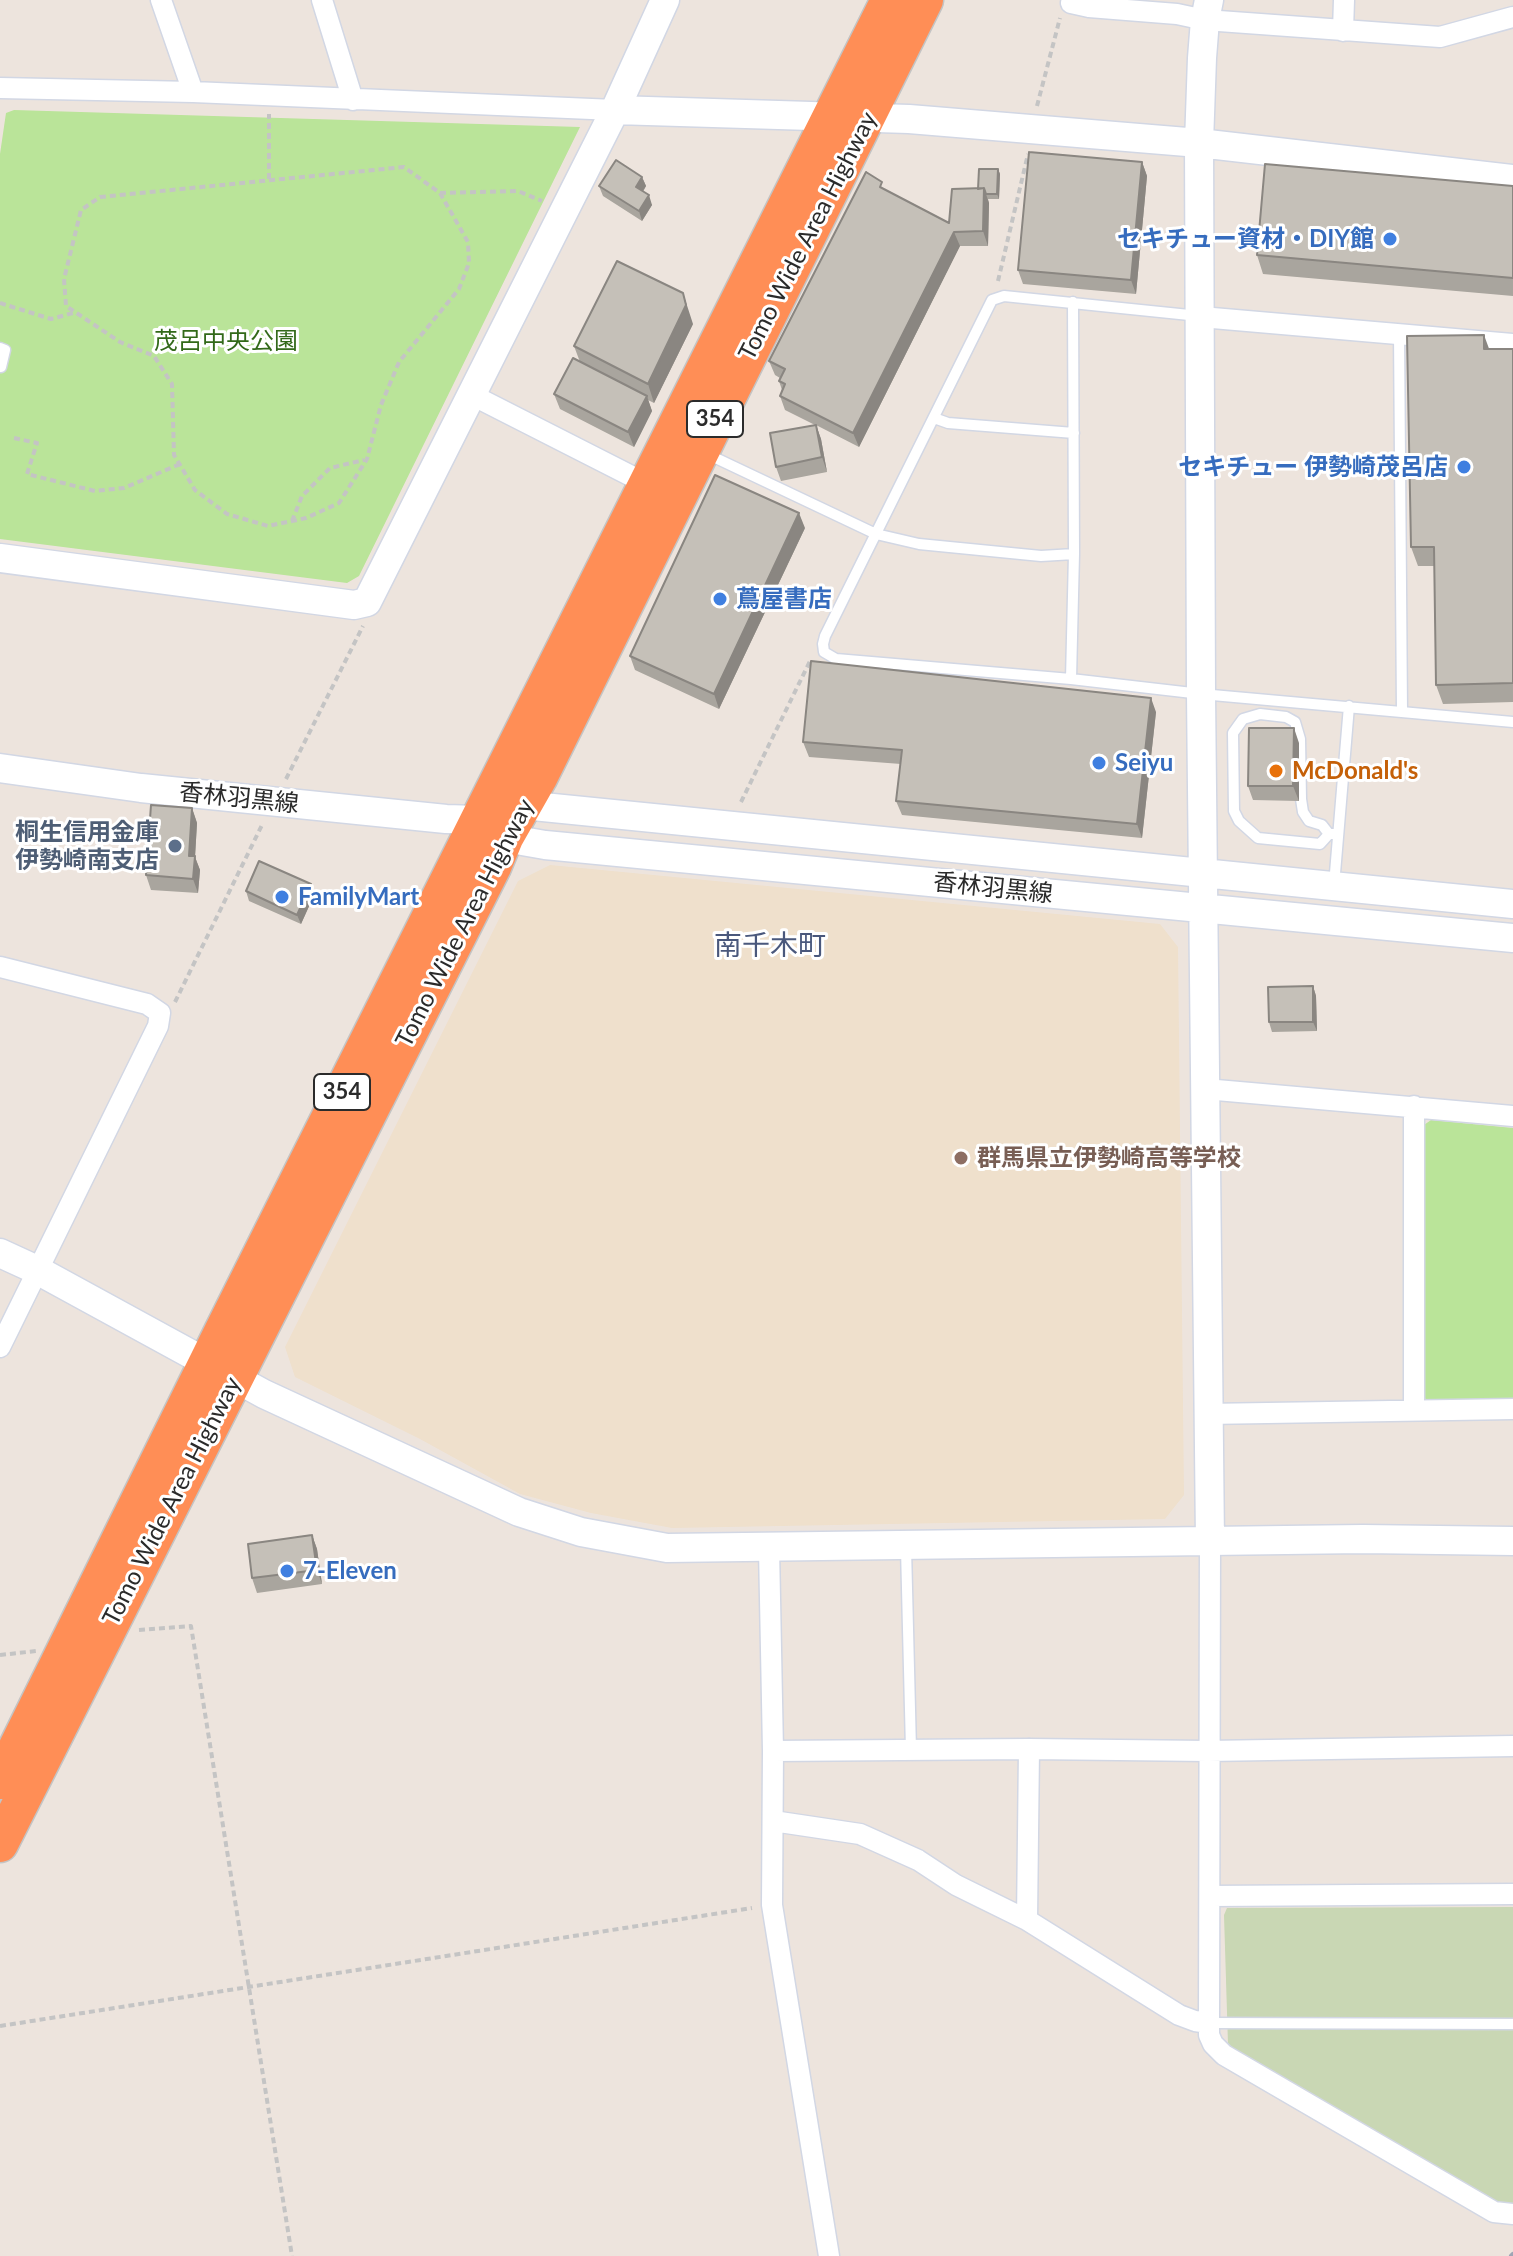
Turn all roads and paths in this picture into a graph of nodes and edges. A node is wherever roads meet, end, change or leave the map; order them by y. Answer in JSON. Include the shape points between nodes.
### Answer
{"nodes":[{"id":1,"x":161,"y":0,"type":"edge"},
{"id":2,"x":322,"y":0,"type":"edge"},
{"id":3,"x":665,"y":0,"type":"edge"},
{"id":4,"x":889,"y":0,"type":"edge"},
{"id":5,"x":925,"y":0,"type":"edge"},
{"id":6,"x":1344,"y":0,"type":"edge"},
{"id":7,"x":1067,"y":8,"type":"edge"},
{"id":8,"x":1207,"y":10,"type":"edge"},
{"id":9,"x":1513,"y":17,"type":"edge"},
{"id":10,"x":1343,"y":31,"type":"junction"},
{"id":11,"x":0,"y":88,"type":"edge"},
{"id":12,"x":193,"y":92,"type":"junction"},
{"id":13,"x":353,"y":100,"type":"junction"},
{"id":14,"x":615,"y":110,"type":"junction"},
{"id":15,"x":1036,"y":111,"type":"dead end"},
{"id":16,"x":269,"y":112,"type":"dead end"},
{"id":17,"x":831,"y":115,"type":"junction"},
{"id":18,"x":868,"y":118,"type":"junction"},
{"id":19,"x":1199,"y":143,"type":"junction"},
{"id":20,"x":1028,"y":151,"type":"edge"},
{"id":21,"x":269,"y":179,"type":"junction"},
{"id":22,"x":1513,"y":179,"type":"edge"},
{"id":23,"x":440,"y":193,"type":"junction"},
{"id":24,"x":552,"y":205,"type":"dead end"},
{"id":25,"x":992,"y":300,"type":"junction"},
{"id":26,"x":1073,"y":302,"type":"junction"},
{"id":27,"x":0,"y":303,"type":"edge"},
{"id":28,"x":73,"y":313,"type":"junction"},
{"id":29,"x":1201,"y":317,"type":"junction"},
{"id":30,"x":1399,"y":334,"type":"junction"},
{"id":31,"x":1513,"y":344,"type":"edge"},
{"id":32,"x":0,"y":348,"type":"edge"},
{"id":33,"x":1,"y":367,"type":"edge"},
{"id":34,"x":472,"y":395,"type":"junction"},
{"id":35,"x":934,"y":418,"type":"junction"},
{"id":36,"x":1074,"y":433,"type":"junction"},
{"id":37,"x":14,"y":438,"type":"dead end"},
{"id":38,"x":699,"y":451,"type":"junction"},
{"id":39,"x":367,"y":459,"type":"junction"},
{"id":40,"x":180,"y":464,"type":"junction"},
{"id":41,"x":647,"y":484,"type":"junction"},
{"id":42,"x":292,"y":521,"type":"junction"},
{"id":43,"x":876,"y":534,"type":"junction"},
{"id":44,"x":1074,"y":554,"type":"junction"},
{"id":45,"x":0,"y":558,"type":"edge"},
{"id":46,"x":366,"y":621,"type":"dead end"},
{"id":47,"x":812,"y":657,"type":"dead end"},
{"id":48,"x":1071,"y":679,"type":"junction"},
{"id":49,"x":1201,"y":694,"type":"junction"},
{"id":50,"x":1349,"y":706,"type":"junction"},
{"id":51,"x":1402,"y":711,"type":"junction"},
{"id":52,"x":1513,"y":722,"type":"edge"},
{"id":53,"x":0,"y":768,"type":"edge"},
{"id":54,"x":285,"y":781,"type":"dead end"},
{"id":55,"x":523,"y":805,"type":"junction"},
{"id":56,"x":738,"y":807,"type":"dead end"},
{"id":57,"x":264,"y":821,"type":"dead end"},
{"id":58,"x":492,"y":829,"type":"junction"},
{"id":59,"x":1333,"y":834,"type":"junction"},
{"id":60,"x":1203,"y":874,"type":"junction"},
{"id":61,"x":1334,"y":887,"type":"junction"},
{"id":62,"x":1513,"y":904,"type":"edge"},
{"id":63,"x":1202,"y":908,"type":"junction"},
{"id":64,"x":1513,"y":938,"type":"edge"},
{"id":65,"x":0,"y":967,"type":"edge"},
{"id":66,"x":172,"y":1007,"type":"dead end"},
{"id":67,"x":1205,"y":1089,"type":"junction"},
{"id":68,"x":1414,"y":1106,"type":"junction"},
{"id":69,"x":1513,"y":1116,"type":"edge"},
{"id":70,"x":0,"y":1253,"type":"edge"},
{"id":71,"x":37,"y":1270,"type":"junction"},
{"id":72,"x":0,"y":1347,"type":"edge"},
{"id":73,"x":221,"y":1371,"type":"junction"},
{"id":74,"x":1414,"y":1409,"type":"junction"},
{"id":75,"x":1513,"y":1409,"type":"edge"},
{"id":76,"x":1206,"y":1414,"type":"junction"},
{"id":77,"x":1513,"y":1541,"type":"edge"},
{"id":78,"x":1210,"y":1542,"type":"junction"},
{"id":79,"x":906,"y":1546,"type":"junction"},
{"id":80,"x":769,"y":1548,"type":"junction"},
{"id":81,"x":112,"y":1620,"type":"junction"},
{"id":82,"x":1513,"y":1746,"type":"edge"},
{"id":83,"x":1029,"y":1749,"type":"junction"},
{"id":84,"x":911,"y":1750,"type":"junction"},
{"id":85,"x":773,"y":1751,"type":"junction"},
{"id":86,"x":1208,"y":1751,"type":"junction"},
{"id":87,"x":0,"y":1781,"type":"edge"},
{"id":88,"x":773,"y":1821,"type":"junction"},
{"id":89,"x":0,"y":1844,"type":"edge"},
{"id":90,"x":1513,"y":1894,"type":"edge"},
{"id":91,"x":1210,"y":1896,"type":"junction"},
{"id":92,"x":772,"y":1905,"type":"junction"},
{"id":93,"x":1027,"y":1920,"type":"junction"},
{"id":94,"x":249,"y":1988,"type":"junction"},
{"id":95,"x":1209,"y":2023,"type":"junction"},
{"id":96,"x":1513,"y":2024,"type":"edge"},
{"id":97,"x":0,"y":2026,"type":"edge"},
{"id":98,"x":1513,"y":2214,"type":"edge"},
{"id":99,"x":826,"y":2255,"type":"edge"},
{"id":100,"x":292,"y":2256,"type":"edge"}],
"edges":[{"from":1,"to":12,"type":"street"},
{"from":2,"to":13,"type":"street"},
{"from":3,"to":14,"type":"street"},
{"from":4,"to":17,"type":"highway","name":"Tomo Wide Area Highway","number":"354"},
{"from":5,"to":18,"type":"highway","name":"Tomo Wide Area Highway","number":"354"},
{"from":6,"to":10,"type":"street"},
{"from":7,"to":8,"type":"street","via":[[1071,3],[1177,14]]},
{"from":7,"to":15,"type":"path"},
{"from":8,"to":10,"type":"street"},
{"from":8,"to":19,"type":"street"},
{"from":9,"to":10,"type":"street","via":[[1440,37]]},
{"from":11,"to":12,"type":"street"},
{"from":12,"to":13,"type":"street"},
{"from":13,"to":14,"type":"street"},
{"from":14,"to":17,"type":"street"},
{"from":14,"to":34,"type":"street"},
{"from":16,"to":21,"type":"path"},
{"from":17,"to":18,"type":"street"},
{"from":17,"to":41,"type":"highway","name":"Tomo Wide Area Highway","number":"354"},
{"from":18,"to":19,"type":"street"},
{"from":18,"to":38,"type":"highway","name":"Tomo Wide Area Highway","number":"354"},
{"from":19,"to":22,"type":"street"},
{"from":19,"to":29,"type":"street"},
{"from":20,"to":25,"type":"path"},
{"from":21,"to":23,"type":"path","via":[[404,167]]},
{"from":21,"to":28,"type":"path","via":[[100,197],[81,210],[64,279],[66,306]]},
{"from":23,"to":24,"type":"path","via":[[518,191]]},
{"from":23,"to":39,"type":"path","via":[[468,242],[469,263],[459,289],[399,362]]},
{"from":25,"to":26,"type":"lane","via":[[1004,296]]},
{"from":25,"to":35,"type":"lane"},
{"from":26,"to":29,"type":"lane"},
{"from":26,"to":36,"type":"lane"},
{"from":27,"to":28,"type":"path","via":[[51,319]]},
{"from":28,"to":40,"type":"path","via":[[154,356],[172,384],[174,455]]},
{"from":29,"to":30,"type":"street"},
{"from":29,"to":49,"type":"street"},
{"from":30,"to":31,"type":"street"},
{"from":30,"to":51,"type":"lane"},
{"from":32,"to":33,"type":"lane","via":[[5,350]]},
{"from":34,"to":41,"type":"street"},
{"from":34,"to":45,"type":"street","via":[[372,595],[361,605]]},
{"from":35,"to":36,"type":"lane"},
{"from":35,"to":43,"type":"lane"},
{"from":36,"to":44,"type":"lane"},
{"from":37,"to":40,"type":"path","via":[[37,443],[27,474],[95,491],[124,488]]},
{"from":38,"to":43,"type":"lane"},
{"from":38,"to":55,"type":"highway","name":"Tomo Wide Area Highway","number":"354"},
{"from":39,"to":42,"type":"path","via":[[339,503]]},
{"from":39,"to":42,"type":"path","via":[[330,468],[302,496]]},
{"from":40,"to":42,"type":"path","via":[[195,490],[227,514],[268,526]]},
{"from":41,"to":58,"type":"highway","name":"Tomo Wide Area Highway","number":"354"},
{"from":43,"to":44,"type":"lane","via":[[934,546]]},
{"from":43,"to":48,"type":"lane","via":[[825,636],[828,655]]},
{"from":44,"to":48,"type":"lane"},
{"from":46,"to":54,"type":"path"},
{"from":47,"to":56,"type":"path"},
{"from":48,"to":49,"type":"lane"},
{"from":49,"to":50,"type":"lane"},
{"from":49,"to":60,"type":"street"},
{"from":50,"to":51,"type":"lane"},
{"from":50,"to":59,"type":"lane"},
{"from":51,"to":52,"type":"lane"},
{"from":53,"to":58,"type":"street","name":"香林羽黒線","via":[[446,819]]},
{"from":55,"to":58,"type":"highway","name":"Tomo Wide Area Highway","number":"354"},
{"from":55,"to":60,"type":"street","name":"香林羽黒線"},
{"from":57,"to":66,"type":"path"},
{"from":58,"to":63,"type":"street","name":"香林羽黒線","via":[[585,849]]},
{"from":58,"to":73,"type":"highway","name":"Tomo Wide Area Highway","number":"354"},
{"from":59,"to":59,"type":"lane","via":[[1320,844],[1258,838],[1239,821],[1234,811],[1233,733],[1243,719],[1260,714],[1295,722],[1303,812]]},
{"from":59,"to":61,"type":"lane"},
{"from":60,"to":61,"type":"street","name":"香林羽黒線"},
{"from":60,"to":63,"type":"street"},
{"from":61,"to":62,"type":"street","name":"香林羽黒線"},
{"from":63,"to":64,"type":"street","name":"香林羽黒線"},
{"from":63,"to":67,"type":"street"},
{"from":65,"to":71,"type":"street","via":[[147,1004],[160,1013]]},
{"from":67,"to":68,"type":"street"},
{"from":67,"to":76,"type":"street"},
{"from":68,"to":69,"type":"street"},
{"from":68,"to":74,"type":"street"},
{"from":70,"to":71,"type":"street"},
{"from":71,"to":72,"type":"street"},
{"from":71,"to":73,"type":"street"},
{"from":73,"to":80,"type":"street","via":[[531,1516],[581,1532],[667,1548]]},
{"from":73,"to":81,"type":"highway","name":"Tomo Wide Area Highway","number":"354"},
{"from":73,"to":87,"type":"highway","name":"Tomo Wide Area Highway","number":"354"},
{"from":74,"to":75,"type":"street"},
{"from":74,"to":76,"type":"street"},
{"from":76,"to":78,"type":"street"},
{"from":77,"to":78,"type":"street"},
{"from":78,"to":79,"type":"street"},
{"from":78,"to":86,"type":"street"},
{"from":79,"to":80,"type":"street"},
{"from":79,"to":84,"type":"lane"},
{"from":80,"to":85,"type":"street"},
{"from":81,"to":89,"type":"highway","name":"Tomo Wide Area Highway","number":"354"},
{"from":81,"to":94,"type":"path","via":[[146,1631],[191,1626]]},
{"from":82,"to":86,"type":"street"},
{"from":83,"to":84,"type":"street"},
{"from":83,"to":86,"type":"street"},
{"from":83,"to":93,"type":"street"},
{"from":84,"to":85,"type":"street"},
{"from":85,"to":88,"type":"street"},
{"from":86,"to":91,"type":"street"},
{"from":88,"to":92,"type":"street"},
{"from":88,"to":93,"type":"street","via":[[860,1834]]},
{"from":90,"to":91,"type":"street"},
{"from":91,"to":95,"type":"street"},
{"from":92,"to":94,"type":"path"},
{"from":92,"to":99,"type":"street"},
{"from":93,"to":95,"type":"street","via":[[1179,2015]]},
{"from":94,"to":97,"type":"path"},
{"from":94,"to":100,"type":"path"},
{"from":95,"to":96,"type":"lane"},
{"from":95,"to":98,"type":"street","via":[[1213,2044],[1224,2055],[1494,2212]]}]}
